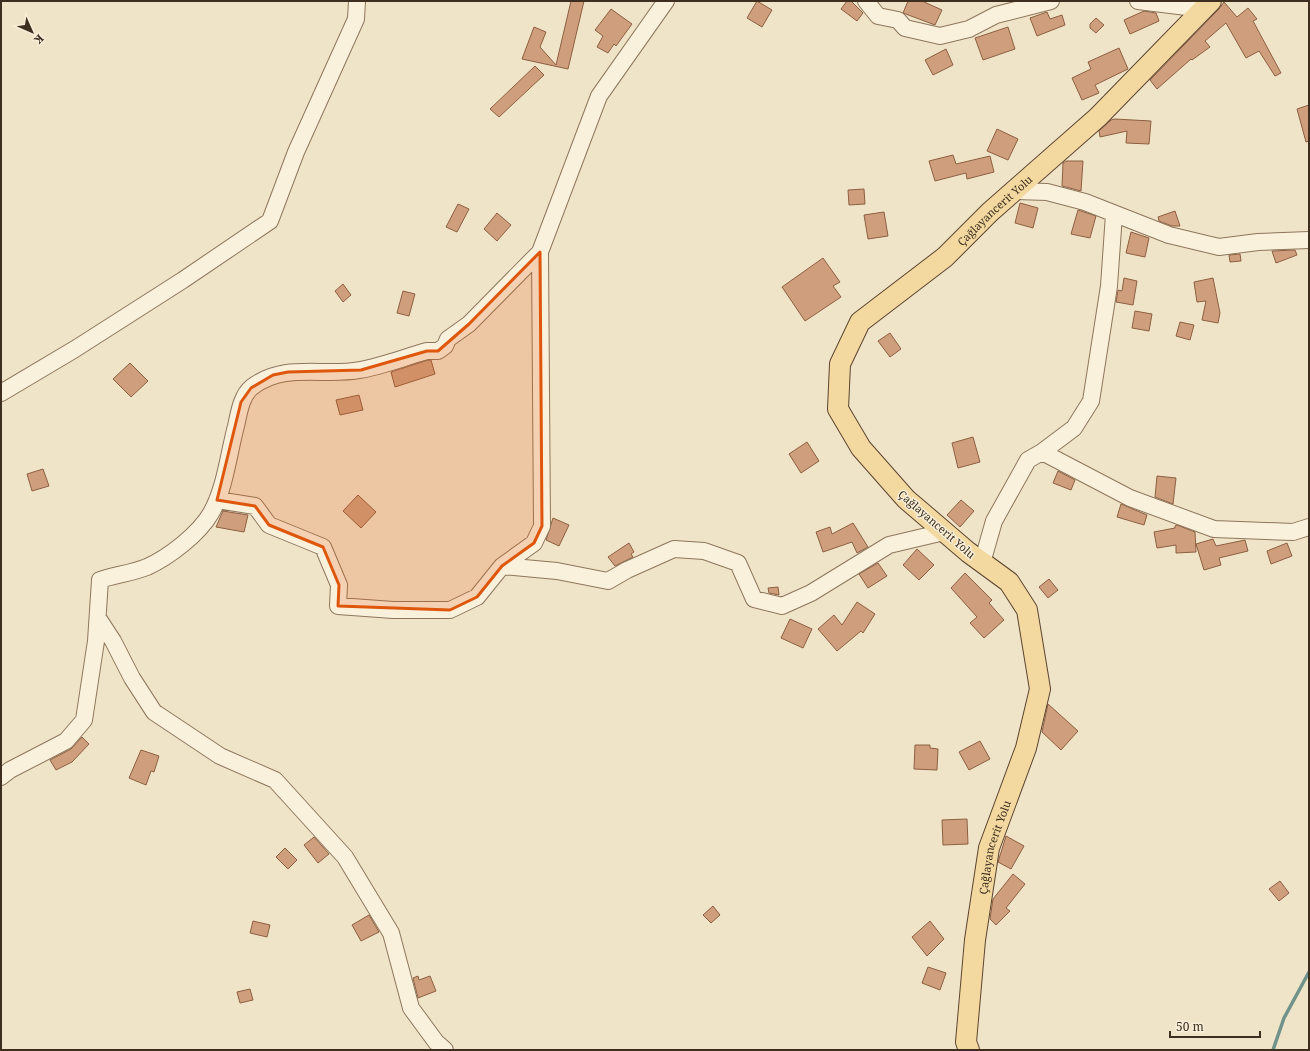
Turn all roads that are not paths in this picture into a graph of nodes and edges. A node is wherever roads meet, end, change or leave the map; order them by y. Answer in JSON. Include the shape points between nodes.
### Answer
{"nodes":[{"id":1,"x":357,"y":1,"type":"edge"},
{"id":2,"x":666,"y":1,"type":"edge"},
{"id":3,"x":866,"y":1,"type":"edge"},
{"id":4,"x":1051,"y":1,"type":"edge"},
{"id":5,"x":1138,"y":1,"type":"edge"},
{"id":6,"x":1207,"y":5,"type":"edge"},
{"id":7,"x":1014,"y":191,"type":"junction"},
{"id":8,"x":1114,"y":214,"type":"junction"},
{"id":9,"x":1309,"y":240,"type":"edge"},
{"id":10,"x":540,"y":252,"type":"junction"},
{"id":11,"x":1,"y":393,"type":"edge"},
{"id":12,"x":1042,"y":452,"type":"junction"},
{"id":13,"x":217,"y":500,"type":"junction"},
{"id":14,"x":1309,"y":527,"type":"edge"},
{"id":15,"x":944,"y":532,"type":"junction"},
{"id":16,"x":982,"y":563,"type":"junction"},
{"id":17,"x":502,"y":566,"type":"junction"},
{"id":18,"x":98,"y":618,"type":"junction"},
{"id":19,"x":1,"y":777,"type":"edge"},
{"id":20,"x":445,"y":1050,"type":"edge"},
{"id":21,"x":969,"y":1050,"type":"edge"}],
"edges":[{"from":1,"to":11,"type":"street","via":[[356,19],[296,152],[270,221],[82,345]]},
{"from":2,"to":10,"type":"street","via":[[599,96]]},
{"from":3,"to":4,"type":"street","via":[[878,16],[898,20],[905,28],[940,36],[969,29],[996,15]]},
{"from":5,"to":6,"type":"street"},
{"from":6,"to":7,"type":"main road","name":"Çağlayancerit Yolu","via":[[1098,117]]},
{"from":7,"to":8,"type":"street","via":[[1047,192],[1085,202]]},
{"from":7,"to":15,"type":"main road","name":"Çağlayancerit Yolu","via":[[944,257],[860,322],[840,364],[838,409],[860,448],[906,499]]},
{"from":8,"to":9,"type":"street","via":[[1169,235],[1219,247]]},
{"from":8,"to":12,"type":"street","via":[[1109,286],[1091,401],[1074,428]]},
{"from":10,"to":13,"type":"street","via":[[470,324],[448,339],[445,346],[438,351],[427,351],[361,370],[288,372],[273,376],[251,388],[241,402]]},
{"from":10,"to":17,"type":"street","via":[[542,526],[534,544]]},
{"from":12,"to":14,"type":"street","via":[[1130,498],[1214,529],[1293,532]]},
{"from":12,"to":16,"type":"street","via":[[1028,460],[994,521]]},
{"from":13,"to":17,"type":"street","via":[[255,506],[269,525],[323,547],[339,585],[338,606],[393,610],[450,610],[477,597]]},
{"from":13,"to":18,"type":"street","via":[[212,513],[196,533],[169,554],[147,566],[100,580]]},
{"from":15,"to":16,"type":"main road","name":"Çağlayancerit Yolu"},
{"from":15,"to":17,"type":"street","via":[[889,545],[811,593],[782,606],[754,599],[738,563],[704,551],[674,549],[608,581],[558,570]]},
{"from":16,"to":21,"type":"main road","name":"Çağlayancerit Yolu","via":[[1009,582],[1028,610],[1040,688],[1026,748],[989,848],[975,940],[966,1042]]},
{"from":18,"to":19,"type":"street","via":[[84,720],[66,741]]},
{"from":18,"to":20,"type":"street","via":[[154,712],[220,756],[275,780],[345,857],[390,932],[411,1008]]}]}
